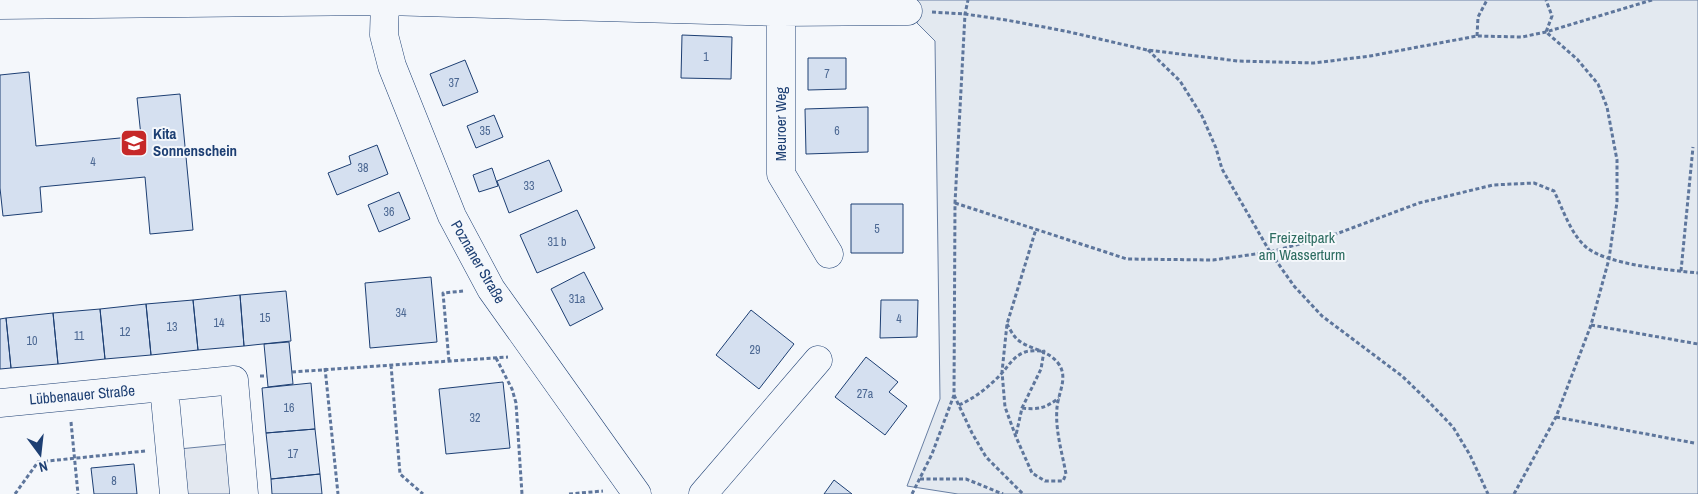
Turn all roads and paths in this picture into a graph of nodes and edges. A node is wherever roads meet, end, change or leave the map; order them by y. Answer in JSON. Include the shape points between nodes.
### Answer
{"nodes":[{"id":1,"x":385,"y":0,"type":"edge"},
{"id":2,"x":968,"y":0,"type":"edge"},
{"id":3,"x":1487,"y":0,"type":"edge"},
{"id":4,"x":1546,"y":0,"type":"edge"},
{"id":5,"x":1652,"y":0,"type":"edge"},
{"id":6,"x":5,"y":3,"type":"edge"},
{"id":7,"x":781,"y":12,"type":"junction"},
{"id":8,"x":908,"y":12,"type":"joint"},
{"id":9,"x":965,"y":14,"type":"junction"},
{"id":10,"x":1546,"y":32,"type":"junction"},
{"id":11,"x":1478,"y":36,"type":"junction"},
{"id":12,"x":1147,"y":50,"type":"junction"},
{"id":13,"x":1693,"y":147,"type":"dead end"},
{"id":14,"x":954,"y":203,"type":"junction"},
{"id":15,"x":1036,"y":229,"type":"junction"},
{"id":16,"x":1270,"y":252,"type":"junction"},
{"id":17,"x":829,"y":254,"type":"dead end"},
{"id":18,"x":1610,"y":259,"type":"junction"},
{"id":19,"x":1681,"y":271,"type":"junction"},
{"id":20,"x":1698,"y":273,"type":"edge"},
{"id":21,"x":443,"y":293,"type":"dead end"},
{"id":22,"x":1007,"y":324,"type":"junction"},
{"id":23,"x":1591,"y":325,"type":"junction"},
{"id":24,"x":1698,"y":344,"type":"edge"},
{"id":25,"x":1044,"y":351,"type":"junction"},
{"id":26,"x":538,"y":355,"type":"junction"},
{"id":27,"x":496,"y":358,"type":"junction"},
{"id":28,"x":818,"y":360,"type":"dead end"},
{"id":29,"x":449,"y":361,"type":"junction"},
{"id":30,"x":391,"y":365,"type":"junction"},
{"id":31,"x":325,"y":368,"type":"junction"},
{"id":32,"x":292,"y":372,"type":"dead end"},
{"id":33,"x":1002,"y":372,"type":"junction"},
{"id":34,"x":164,"y":387,"type":"junction"},
{"id":35,"x":954,"y":395,"type":"junction"},
{"id":36,"x":68,"y":396,"type":"junction"},
{"id":37,"x":1060,"y":398,"type":"junction"},
{"id":38,"x":0,"y":402,"type":"edge"},
{"id":39,"x":959,"y":405,"type":"junction"},
{"id":40,"x":1022,"y":408,"type":"junction"},
{"id":41,"x":1556,"y":417,"type":"junction"},
{"id":42,"x":1016,"y":437,"type":"junction"},
{"id":43,"x":1694,"y":443,"type":"dead end"},
{"id":44,"x":169,"y":448,"type":"junction"},
{"id":45,"x":75,"y":458,"type":"junction"},
{"id":46,"x":920,"y":479,"type":"junction"},
{"id":47,"x":15,"y":494,"type":"edge"},
{"id":48,"x":78,"y":494,"type":"edge"},
{"id":49,"x":174,"y":494,"type":"edge"},
{"id":50,"x":244,"y":494,"type":"edge"},
{"id":51,"x":338,"y":494,"type":"edge"},
{"id":52,"x":423,"y":494,"type":"edge"},
{"id":53,"x":522,"y":494,"type":"edge"},
{"id":54,"x":637,"y":494,"type":"edge"},
{"id":55,"x":703,"y":494,"type":"edge"},
{"id":56,"x":912,"y":494,"type":"edge"},
{"id":57,"x":1003,"y":494,"type":"edge"},
{"id":58,"x":1023,"y":494,"type":"edge"},
{"id":59,"x":1488,"y":494,"type":"edge"},
{"id":60,"x":1514,"y":494,"type":"edge"}],
"edges":[{"from":1,"to":6,"type":"street"},
{"from":1,"to":7,"type":"street"},
{"from":1,"to":26,"type":"street","name":"Poznaner Straße","via":[[384,35],[392,66],[452,216],[491,289]]},
{"from":2,"to":9,"type":"path"},
{"from":3,"to":11,"type":"path","via":[[1478,17]]},
{"from":4,"to":10,"type":"path","via":[[1552,16]]},
{"from":5,"to":10,"type":"path"},
{"from":7,"to":8,"type":"street"},
{"from":7,"to":17,"type":"street","name":"Meuroer Weg","via":[[782,174]]},
{"from":8,"to":9,"type":"path"},
{"from":9,"to":12,"type":"path","via":[[1065,31]]},
{"from":9,"to":14,"type":"path"},
{"from":10,"to":11,"type":"path","via":[[1522,37]]},
{"from":10,"to":18,"type":"path","via":[[1578,59],[1598,84],[1607,107],[1617,160],[1617,202]]},
{"from":11,"to":12,"type":"path","via":[[1314,63],[1238,61]]},
{"from":12,"to":16,"type":"path","via":[[1180,82],[1202,116],[1222,168]]},
{"from":13,"to":19,"type":"path"},
{"from":14,"to":15,"type":"path"},
{"from":14,"to":35,"type":"path"},
{"from":15,"to":16,"type":"path","via":[[1127,259],[1213,260]]},
{"from":15,"to":22,"type":"path"},
{"from":16,"to":18,"type":"path","via":[[1336,234],[1419,203],[1493,185],[1534,183],[1554,191],[1574,233],[1587,248]]},
{"from":16,"to":59,"type":"path","via":[[1294,286],[1322,316],[1402,376],[1453,427]]},
{"from":18,"to":19,"type":"path"},
{"from":18,"to":23,"type":"path"},
{"from":19,"to":20,"type":"path"},
{"from":21,"to":29,"type":"path"},
{"from":22,"to":25,"type":"path","via":[[1018,340]]},
{"from":22,"to":33,"type":"path"},
{"from":23,"to":24,"type":"path"},
{"from":23,"to":41,"type":"path"},
{"from":25,"to":33,"type":"path","via":[[1026,352],[1011,361]]},
{"from":25,"to":37,"type":"path","via":[[1058,363],[1063,373]]},
{"from":25,"to":40,"type":"path","via":[[1041,368]]},
{"from":26,"to":27,"type":"path"},
{"from":26,"to":54,"type":"street","name":"Poznaner Straße"},
{"from":27,"to":29,"type":"path"},
{"from":27,"to":53,"type":"path","via":[[516,403]]},
{"from":28,"to":55,"type":"street"},
{"from":29,"to":30,"type":"path"},
{"from":30,"to":31,"type":"path"},
{"from":30,"to":52,"type":"path","via":[[400,474]]},
{"from":31,"to":32,"type":"path"},
{"from":31,"to":51,"type":"path"},
{"from":33,"to":39,"type":"path","via":[[971,400]]},
{"from":33,"to":42,"type":"path","via":[[1005,407]]},
{"from":34,"to":36,"type":"street","name":"Lübbenauer Straße"},
{"from":34,"to":44,"type":"street"},
{"from":34,"to":50,"type":"street","name":"Lübbenauer Straße","via":[[234,380]]},
{"from":35,"to":39,"type":"path"},
{"from":35,"to":46,"type":"path"},
{"from":36,"to":38,"type":"street","name":"Lübbenauer Straße"},
{"from":36,"to":45,"type":"path"},
{"from":37,"to":40,"type":"path","via":[[1036,409]]},
{"from":37,"to":42,"type":"path","via":[[1057,407],[1058,435],[1066,474],[1063,481],[1045,481],[1032,472]]},
{"from":39,"to":58,"type":"path","via":[[986,456]]},
{"from":40,"to":42,"type":"path"},
{"from":41,"to":43,"type":"path"},
{"from":41,"to":60,"type":"path"},
{"from":44,"to":45,"type":"path"},
{"from":44,"to":49,"type":"street"},
{"from":45,"to":47,"type":"path","via":[[38,462]]},
{"from":45,"to":48,"type":"path"},
{"from":46,"to":56,"type":"path"},
{"from":46,"to":57,"type":"path","via":[[966,479]]}]}
